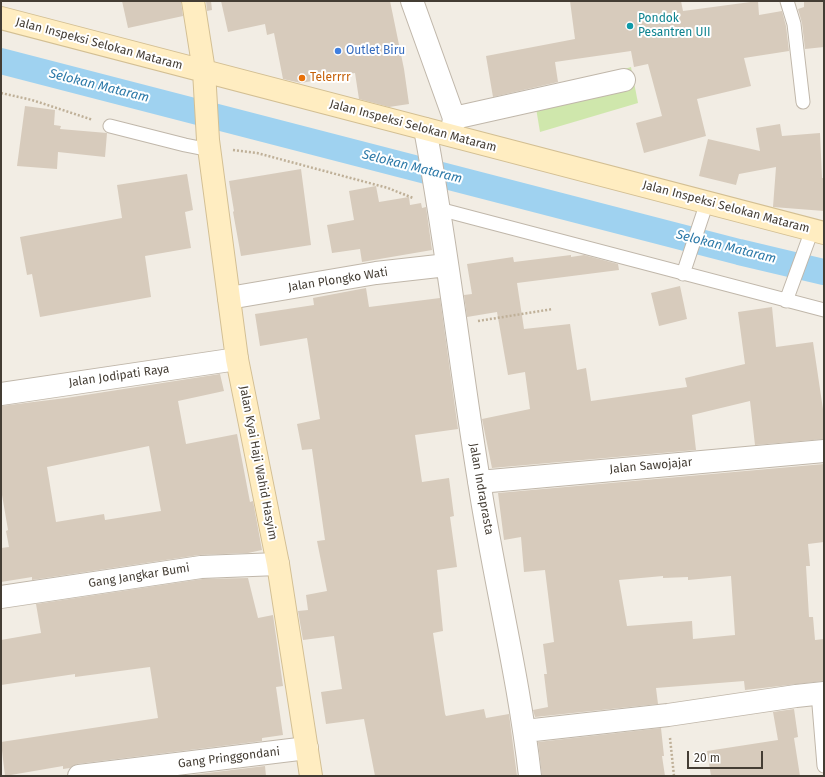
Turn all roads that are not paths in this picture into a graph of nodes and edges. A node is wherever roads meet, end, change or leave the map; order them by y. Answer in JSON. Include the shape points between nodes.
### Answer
{"nodes":[{"id":1,"x":193,"y":1,"type":"edge"},
{"id":2,"x":412,"y":1,"type":"edge"},
{"id":3,"x":787,"y":1,"type":"edge"},
{"id":4,"x":1,"y":18,"type":"edge"},
{"id":5,"x":204,"y":71,"type":"junction"},
{"id":6,"x":624,"y":80,"type":"dead end"},
{"id":7,"x":803,"y":102,"type":"dead end"},
{"id":8,"x":110,"y":126,"type":"road end"},
{"id":9,"x":453,"y":127,"type":"junction"},
{"id":10,"x":425,"y":129,"type":"junction"},
{"id":11,"x":209,"y":145,"type":"junction"},
{"id":12,"x":707,"y":202,"type":"junction"},
{"id":13,"x":438,"y":205,"type":"junction"},
{"id":14,"x":814,"y":237,"type":"edge"},
{"id":15,"x":447,"y":265,"type":"junction"},
{"id":16,"x":682,"y":274,"type":"junction"},
{"id":17,"x":229,"y":298,"type":"junction"},
{"id":18,"x":786,"y":301,"type":"junction"},
{"id":19,"x":824,"y":310,"type":"edge"},
{"id":20,"x":237,"y":359,"type":"junction"},
{"id":21,"x":1,"y":394,"type":"edge"},
{"id":22,"x":824,"y":451,"type":"edge"},
{"id":23,"x":479,"y":482,"type":"junction"},
{"id":24,"x":278,"y":564,"type":"junction"},
{"id":25,"x":1,"y":597,"type":"edge"},
{"id":26,"x":821,"y":693,"type":"edge"},
{"id":27,"x":525,"y":731,"type":"junction"},
{"id":28,"x":307,"y":748,"type":"junction"},
{"id":29,"x":824,"y":766,"type":"edge"},
{"id":30,"x":80,"y":776,"type":"edge"},
{"id":31,"x":311,"y":776,"type":"edge"},
{"id":32,"x":530,"y":776,"type":"edge"}],
"edges":[{"from":1,"to":5,"type":"main road","name":"Jalan Kyai Haji Wahid Hasyim"},
{"from":2,"to":9,"type":"street"},
{"from":3,"to":7,"type":"lane","via":[[794,24]]},
{"from":4,"to":5,"type":"main road","name":"Jalan Inspeksi Selokan Mataram"},
{"from":5,"to":10,"type":"main road","name":"Jalan Inspeksi Selokan Mataram"},
{"from":5,"to":11,"type":"main road","name":"Jalan Kyai Haji Wahid Hasyim"},
{"from":6,"to":9,"type":"street"},
{"from":8,"to":11,"type":"lane","via":[[185,145]]},
{"from":9,"to":10,"type":"main road","name":"Jalan Inspeksi Selokan Mataram"},
{"from":9,"to":12,"type":"main road","name":"Jalan Inspeksi Selokan Mataram"},
{"from":10,"to":13,"type":"street","name":"Jalan Indraprasta"},
{"from":11,"to":17,"type":"main road","name":"Jalan Kyai Haji Wahid Hasyim"},
{"from":12,"to":14,"type":"main road","name":"Jalan Inspeksi Selokan Mataram"},
{"from":12,"to":16,"type":"lane"},
{"from":13,"to":15,"type":"street","name":"Jalan Indraprasta"},
{"from":13,"to":16,"type":"lane"},
{"from":14,"to":18,"type":"lane"},
{"from":15,"to":17,"type":"street","name":"Jalan Plongko Wati","via":[[376,273]]},
{"from":15,"to":23,"type":"street","name":"Jalan Indraprasta"},
{"from":16,"to":18,"type":"lane"},
{"from":17,"to":20,"type":"main road","name":"Jalan Kyai Haji Wahid Hasyim"},
{"from":18,"to":19,"type":"lane"},
{"from":20,"to":21,"type":"street","name":"Jalan Jodipati Raya"},
{"from":20,"to":24,"type":"main road","name":"Jalan Kyai Haji Wahid Hasyim"},
{"from":22,"to":23,"type":"street","name":"Jalan Sawojajar"},
{"from":23,"to":27,"type":"street","name":"Jalan Indraprasta"},
{"from":24,"to":25,"type":"street","name":"Gang Jangkar Bumi","via":[[201,567]]},
{"from":24,"to":28,"type":"main road","name":"Jalan Kyai Haji Wahid Hasyim"},
{"from":26,"to":27,"type":"street","via":[[668,715]]},
{"from":26,"to":29,"type":"lane"},
{"from":27,"to":32,"type":"street","name":"Jalan Indraprasta"},
{"from":28,"to":30,"type":"street","name":"Gang Pringgondani"},
{"from":28,"to":31,"type":"main road","name":"Jalan Kyai Haji Wahid Hasyim"}]}
